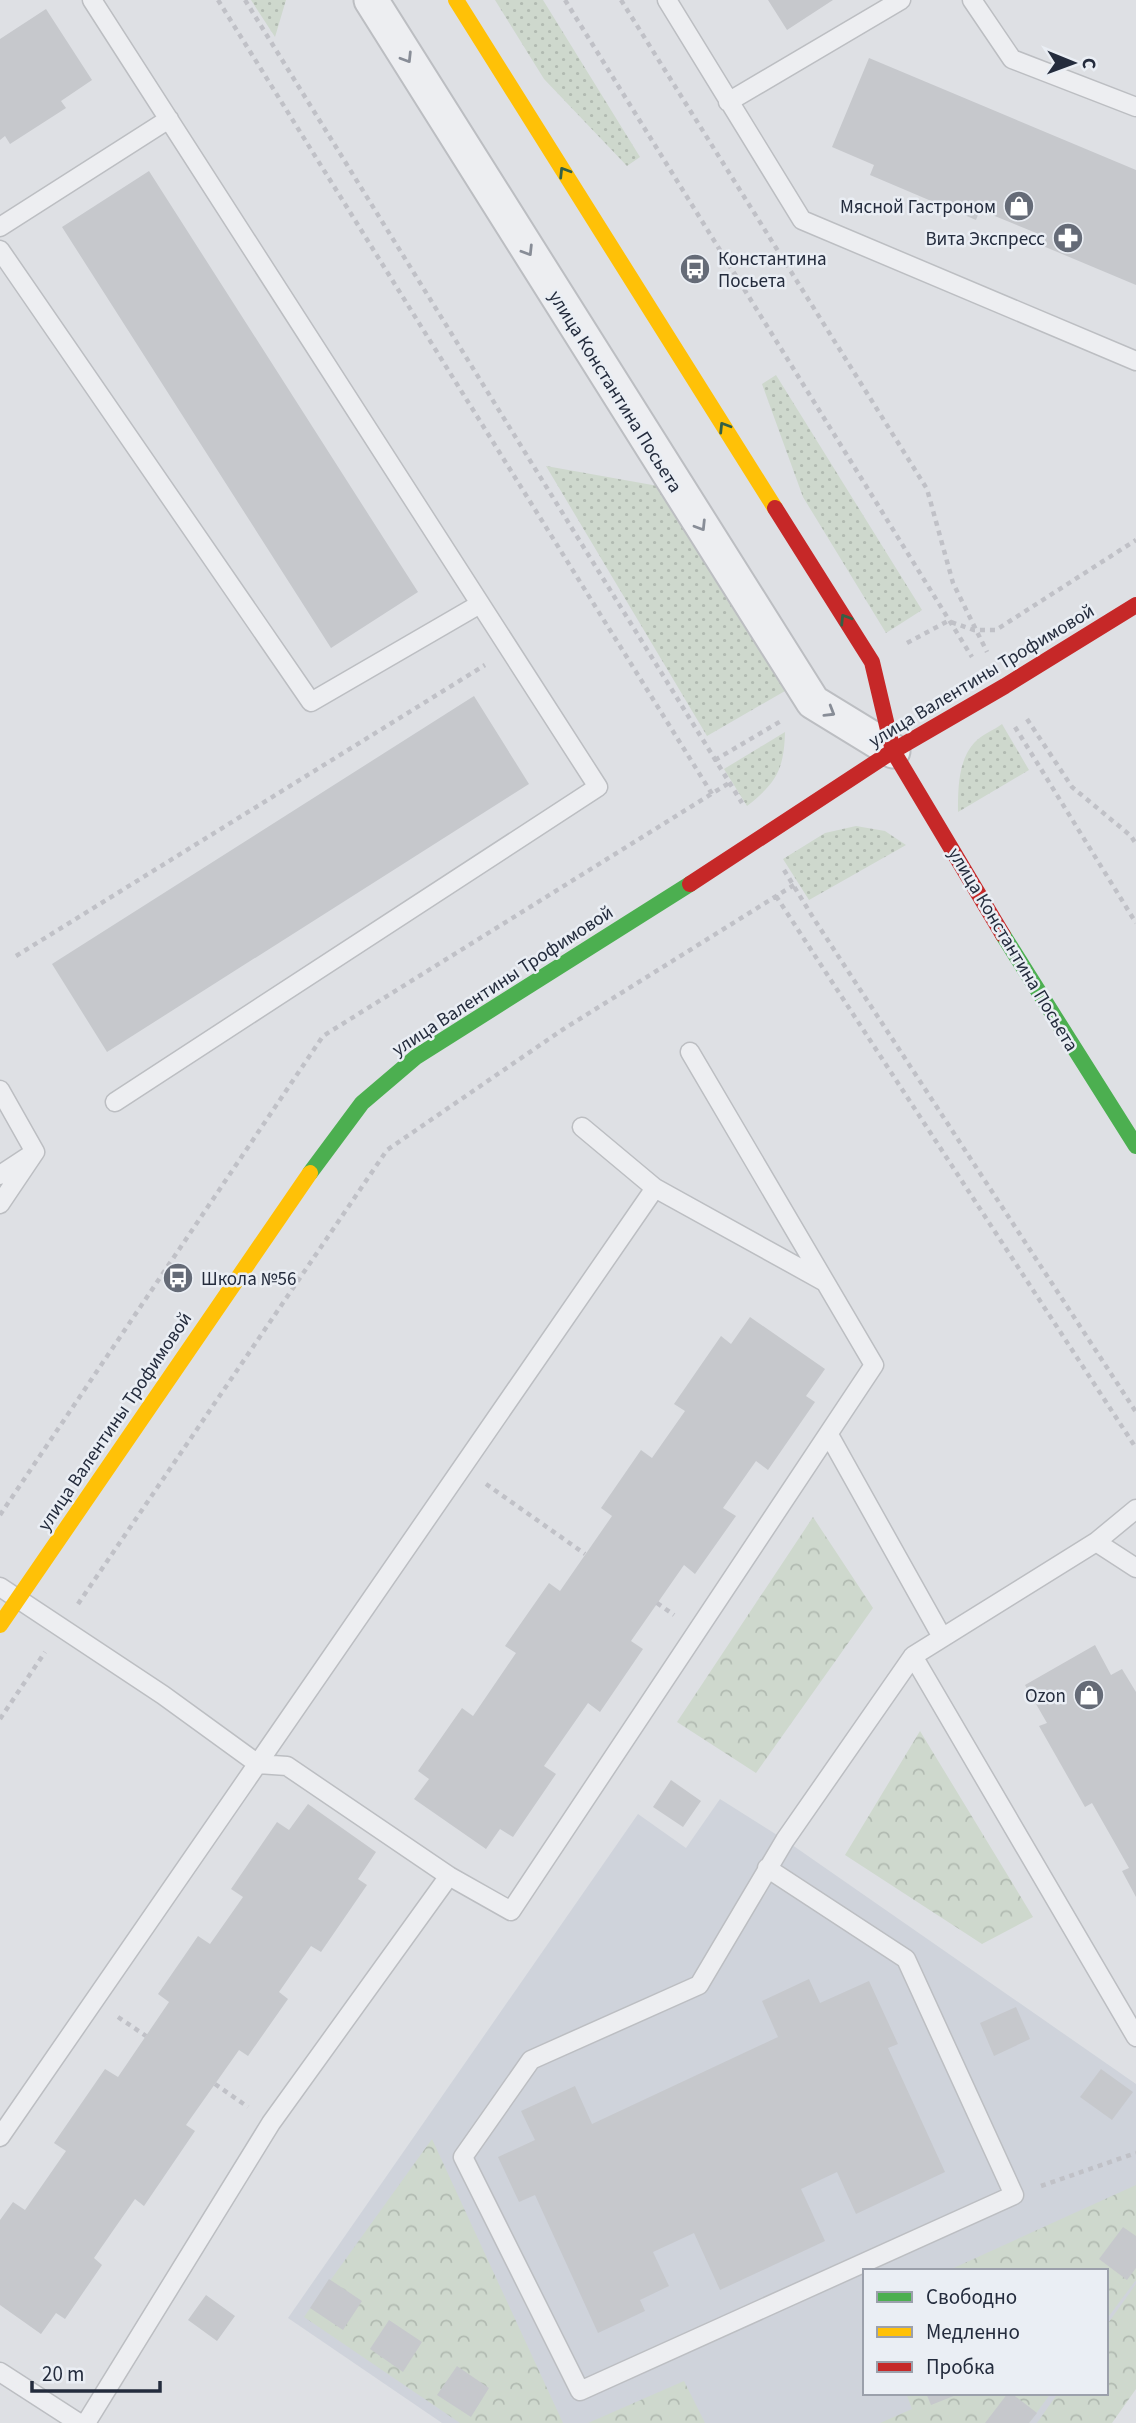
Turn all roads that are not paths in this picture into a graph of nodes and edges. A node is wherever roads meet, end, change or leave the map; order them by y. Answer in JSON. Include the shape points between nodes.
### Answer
{"nodes":[{"id":1,"x":92,"y":0,"type":"edge"},
{"id":2,"x":371,"y":0,"type":"edge"},
{"id":3,"x":456,"y":0,"type":"edge"},
{"id":4,"x":667,"y":0,"type":"edge"},
{"id":5,"x":901,"y":0,"type":"edge"},
{"id":6,"x":972,"y":0,"type":"edge"},
{"id":7,"x":728,"y":102,"type":"junction"},
{"id":8,"x":1136,"y":107,"type":"edge"},
{"id":9,"x":169,"y":119,"type":"junction"},
{"id":10,"x":0,"y":227,"type":"edge"},
{"id":11,"x":0,"y":250,"type":"edge"},
{"id":12,"x":1136,"y":360,"type":"edge"},
{"id":13,"x":480,"y":604,"type":"junction"},
{"id":14,"x":1136,"y":605,"type":"edge"},
{"id":15,"x":893,"y":751,"type":"junction"},
{"id":16,"x":690,"y":1052,"type":"dead end"},
{"id":17,"x":0,"y":1090,"type":"edge"},
{"id":18,"x":115,"y":1102,"type":"dead end"},
{"id":19,"x":582,"y":1127,"type":"dead end"},
{"id":20,"x":1136,"y":1146,"type":"edge"},
{"id":21,"x":35,"y":1152,"type":"junction"},
{"id":22,"x":0,"y":1175,"type":"edge"},
{"id":23,"x":655,"y":1188,"type":"junction"},
{"id":24,"x":0,"y":1204,"type":"edge"},
{"id":25,"x":826,"y":1282,"type":"junction"},
{"id":26,"x":829,"y":1435,"type":"junction"},
{"id":27,"x":1136,"y":1509,"type":"edge"},
{"id":28,"x":1096,"y":1542,"type":"junction"},
{"id":29,"x":1136,"y":1567,"type":"edge"},
{"id":30,"x":0,"y":1587,"type":"edge"},
{"id":31,"x":17,"y":1599,"type":"junction"},
{"id":32,"x":0,"y":1625,"type":"edge"},
{"id":33,"x":942,"y":1636,"type":"junction"},
{"id":34,"x":913,"y":1656,"type":"junction"},
{"id":35,"x":258,"y":1764,"type":"junction"},
{"id":36,"x":767,"y":1868,"type":"junction"},
{"id":37,"x":449,"y":1876,"type":"junction"},
{"id":38,"x":1136,"y":2037,"type":"edge"},
{"id":39,"x":0,"y":2137,"type":"edge"},
{"id":40,"x":2,"y":2377,"type":"edge"},
{"id":41,"x":79,"y":2423,"type":"edge"},
{"id":42,"x":86,"y":2423,"type":"edge"}],
"edges":[{"from":1,"to":9,"type":"lane"},
{"from":2,"to":15,"type":"street","name":"улица Константина Посьета","one_way":true,"via":[[813,702]]},
{"from":15,"to":3,"type":"street","name":"улица Константина Посьета","one_way":true,"via":[[872,663]]},
{"from":4,"to":7,"type":"lane"},
{"from":5,"to":7,"type":"lane"},
{"from":6,"to":8,"type":"lane","via":[[1012,59]]},
{"from":7,"to":12,"type":"lane","via":[[802,220]]},
{"from":9,"to":10,"type":"lane"},
{"from":9,"to":13,"type":"lane"},
{"from":11,"to":13,"type":"lane","via":[[311,702]]},
{"from":13,"to":18,"type":"lane","via":[[598,787]]},
{"from":14,"to":15,"type":"street","name":"улица Валентины Трофимовой"},
{"from":15,"to":20,"type":"street","name":"улица Константина Посьета"},
{"from":15,"to":31,"type":"street","name":"улица Валентины Трофимовой","via":[[416,1057],[362,1103]]},
{"from":16,"to":25,"type":"lane"},
{"from":17,"to":21,"type":"lane"},
{"from":19,"to":23,"type":"lane"},
{"from":21,"to":22,"type":"lane"},
{"from":21,"to":24,"type":"lane"},
{"from":23,"to":25,"type":"lane"},
{"from":23,"to":35,"type":"lane"},
{"from":25,"to":26,"type":"lane","via":[[874,1365]]},
{"from":26,"to":33,"type":"lane"},
{"from":26,"to":37,"type":"lane","via":[[510,1911]]},
{"from":27,"to":28,"type":"lane"},
{"from":28,"to":29,"type":"lane"},
{"from":28,"to":33,"type":"lane"},
{"from":30,"to":31,"type":"lane"},
{"from":31,"to":32,"type":"street","name":"улица Валентины Трофимовой"},
{"from":31,"to":35,"type":"lane"},
{"from":33,"to":34,"type":"lane"},
{"from":34,"to":36,"type":"lane"},
{"from":34,"to":38,"type":"lane"},
{"from":35,"to":37,"type":"lane","via":[[287,1766]]},
{"from":35,"to":39,"type":"lane"},
{"from":36,"to":36,"type":"lane","via":[[699,1985],[531,2060],[463,2157],[580,2391],[1014,2195],[906,1959]]},
{"from":37,"to":42,"type":"lane","via":[[271,2123]]},
{"from":40,"to":41,"type":"lane"}]}
